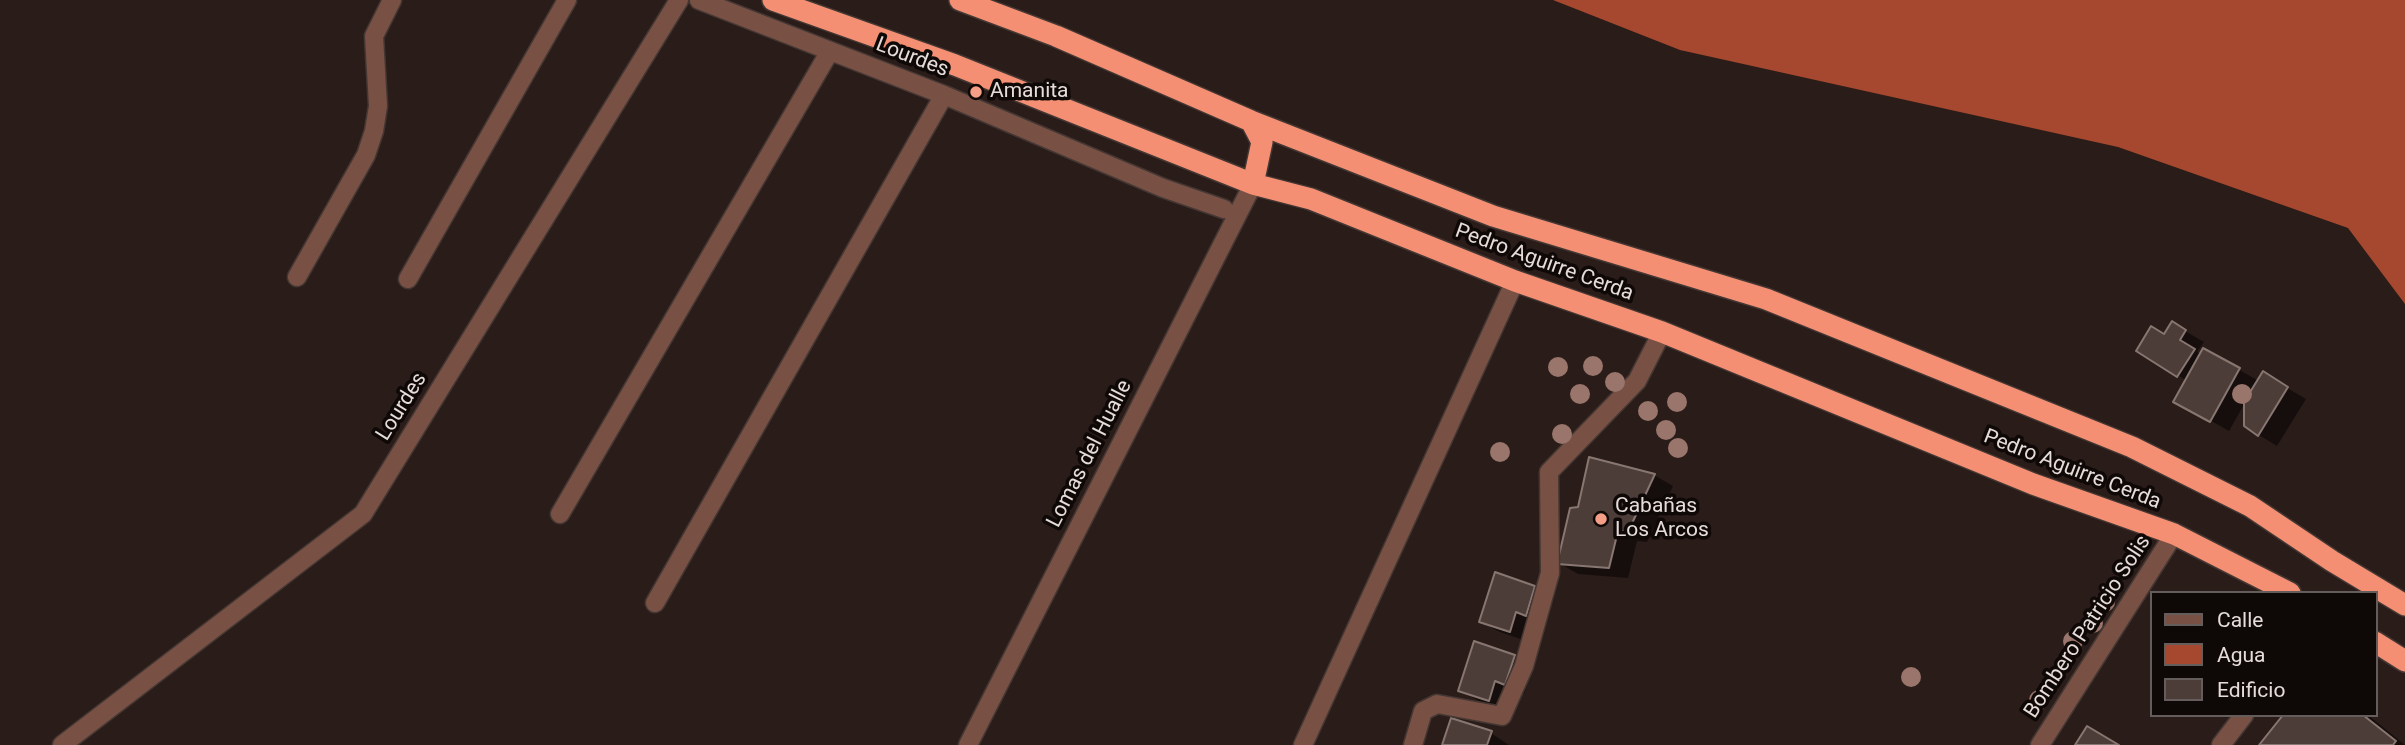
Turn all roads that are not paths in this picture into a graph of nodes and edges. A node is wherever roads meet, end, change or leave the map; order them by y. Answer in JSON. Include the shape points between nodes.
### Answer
{"nodes":[{"id":1,"x":392,"y":0,"type":"edge"},
{"id":2,"x":567,"y":0,"type":"edge"},
{"id":3,"x":679,"y":0,"type":"edge"},
{"id":4,"x":699,"y":0,"type":"edge"},
{"id":5,"x":773,"y":0,"type":"edge"},
{"id":6,"x":960,"y":0,"type":"edge"},
{"id":7,"x":830,"y":51,"type":"junction"},
{"id":8,"x":944,"y":95,"type":"junction"},
{"id":9,"x":1251,"y":121,"type":"junction"},
{"id":10,"x":1287,"y":135,"type":"junction"},
{"id":11,"x":1253,"y":184,"type":"junction"},
{"id":12,"x":1224,"y":209,"type":"dead end"},
{"id":13,"x":297,"y":277,"type":"dead end"},
{"id":14,"x":408,"y":279,"type":"dead end"},
{"id":15,"x":1515,"y":281,"type":"junction"},
{"id":16,"x":1662,"y":332,"type":"junction"},
{"id":17,"x":560,"y":514,"type":"dead end"},
{"id":18,"x":2174,"y":534,"type":"junction"},
{"id":19,"x":2286,"y":591,"type":"edge"},
{"id":20,"x":2377,"y":596,"type":"edge"},
{"id":21,"x":2397,"y":600,"type":"edge"},
{"id":22,"x":655,"y":603,"type":"dead end"},
{"id":23,"x":2377,"y":643,"type":"edge"},
{"id":24,"x":2405,"y":661,"type":"edge"},
{"id":25,"x":2242,"y":717,"type":"edge"},
{"id":26,"x":62,"y":745,"type":"edge"},
{"id":27,"x":968,"y":745,"type":"edge"},
{"id":28,"x":1303,"y":745,"type":"edge"},
{"id":29,"x":1413,"y":745,"type":"edge"},
{"id":30,"x":2040,"y":745,"type":"edge"},
{"id":31,"x":2221,"y":745,"type":"edge"}],
"edges":[{"from":1,"to":13,"type":"street","via":[[374,36],[378,106],[366,155]]},
{"from":2,"to":14,"type":"street"},
{"from":3,"to":26,"type":"street","name":"Lourdes","via":[[363,514]]},
{"from":4,"to":7,"type":"street","name":"Lourdes"},
{"from":5,"to":11,"type":"highway","name":"Pedro Aguirre Cerda","via":[[954,65]]},
{"from":6,"to":9,"type":"highway","name":"Pedro Aguirre Cerda","via":[[1056,36]]},
{"from":7,"to":8,"type":"street","name":"Lourdes"},
{"from":7,"to":17,"type":"street"},
{"from":8,"to":12,"type":"street","name":"Lourdes"},
{"from":8,"to":22,"type":"street"},
{"from":9,"to":10,"type":"highway","name":"Pedro Aguirre Cerda"},
{"from":9,"to":11,"type":"highway","via":[[1262,142]]},
{"from":10,"to":11,"type":"highway","via":[[1273,149]]},
{"from":10,"to":21,"type":"highway","name":"Pedro Aguirre Cerda","via":[[1493,216],[1766,299],[2132,447],[2250,506]]},
{"from":11,"to":15,"type":"highway","name":"Pedro Aguirre Cerda","via":[[1311,199]]},
{"from":11,"to":27,"type":"street","name":"Lomas del Hualle"},
{"from":15,"to":16,"type":"highway","name":"Pedro Aguirre Cerda"},
{"from":15,"to":28,"type":"street"},
{"from":16,"to":18,"type":"highway","name":"Pedro Aguirre Cerda","via":[[2033,484]]},
{"from":16,"to":29,"type":"street","via":[[1637,380],[1549,472],[1550,573],[1524,666],[1502,716],[1437,704],[1423,711]]},
{"from":18,"to":19,"type":"highway","name":"Pedro Aguirre Cerda"},
{"from":18,"to":30,"type":"street","name":"Bombero Patricio Solis"},
{"from":20,"to":21,"type":"highway"},
{"from":23,"to":24,"type":"highway"},
{"from":25,"to":31,"type":"street"}]}
